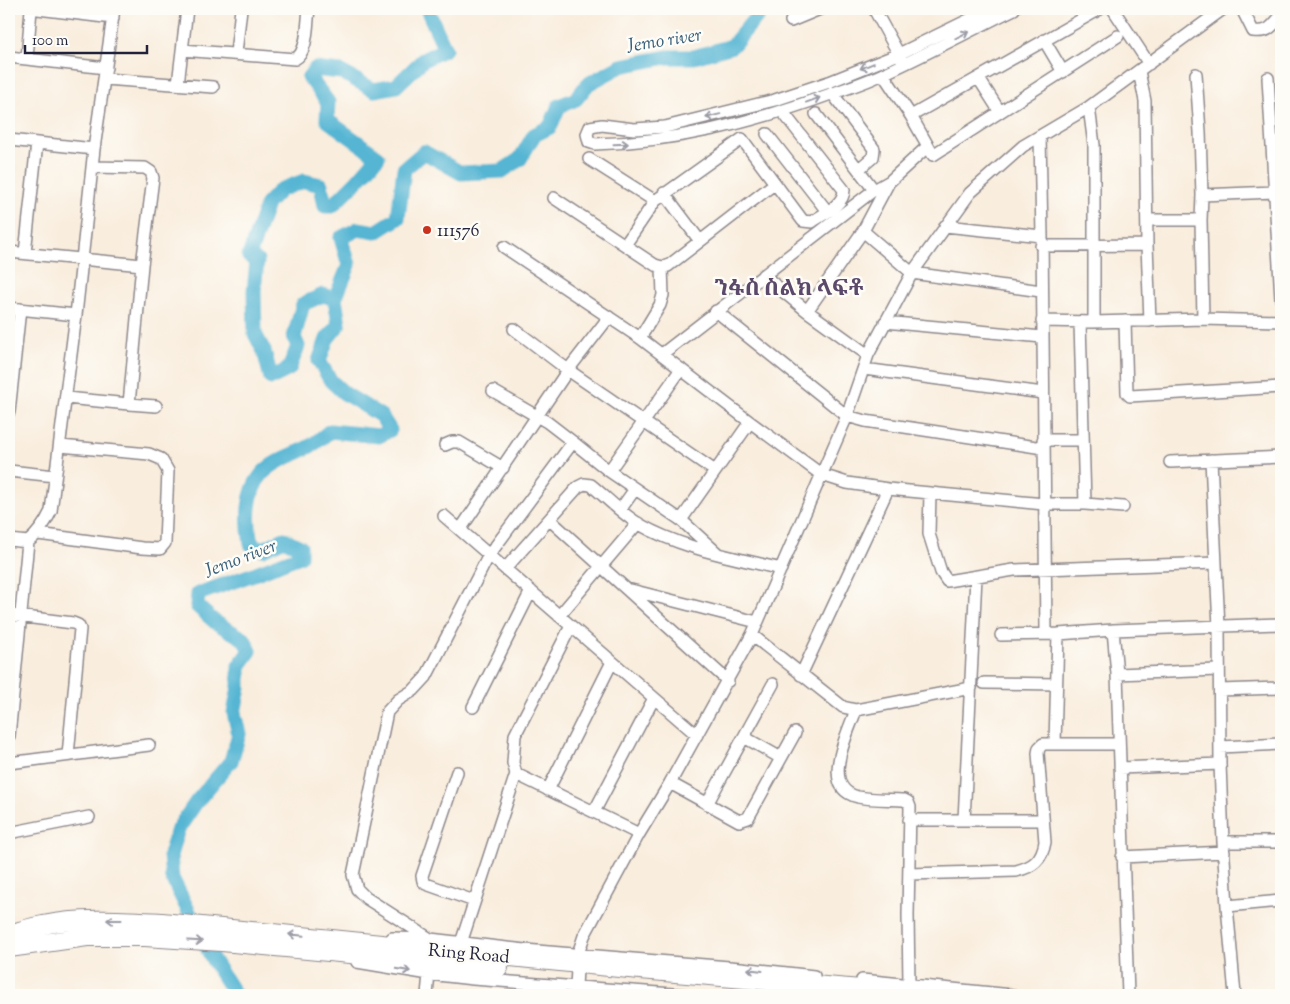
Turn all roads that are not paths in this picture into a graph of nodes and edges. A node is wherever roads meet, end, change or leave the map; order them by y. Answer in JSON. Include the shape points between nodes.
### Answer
{"nodes":[{"id":1,"x":31,"y":9,"type":"edge"},
{"id":2,"x":38,"y":9,"type":"edge"},
{"id":3,"x":187,"y":9,"type":"edge"},
{"id":4,"x":241,"y":9,"type":"edge"},
{"id":5,"x":309,"y":9,"type":"edge"},
{"id":6,"x":820,"y":9,"type":"edge"},
{"id":7,"x":874,"y":9,"type":"edge"},
{"id":8,"x":991,"y":9,"type":"edge"},
{"id":9,"x":1014,"y":9,"type":"edge"},
{"id":10,"x":1100,"y":9,"type":"edge"},
{"id":11,"x":1113,"y":9,"type":"edge"},
{"id":12,"x":1223,"y":9,"type":"edge"},
{"id":13,"x":1242,"y":9,"type":"edge"},
{"id":14,"x":52,"y":10,"type":"edge"},
{"id":15,"x":113,"y":13,"type":"edge"},
{"id":16,"x":1281,"y":16,"type":"edge"},
{"id":17,"x":791,"y":21,"type":"dead end"},
{"id":18,"x":1118,"y":36,"type":"dead end"},
{"id":19,"x":1044,"y":40,"type":"junction"},
{"id":20,"x":182,"y":50,"type":"junction"},
{"id":21,"x":236,"y":53,"type":"junction"},
{"id":22,"x":9,"y":57,"type":"edge"},
{"id":23,"x":27,"y":59,"type":"junction"},
{"id":24,"x":902,"y":59,"type":"junction"},
{"id":25,"x":1149,"y":64,"type":"junction"},
{"id":26,"x":1139,"y":71,"type":"junction"},
{"id":27,"x":1063,"y":72,"type":"junction"},
{"id":28,"x":106,"y":74,"type":"junction"},
{"id":29,"x":883,"y":74,"type":"junction"},
{"id":30,"x":1196,"y":74,"type":"dead end"},
{"id":31,"x":979,"y":78,"type":"junction"},
{"id":32,"x":1268,"y":78,"type":"dead end"},
{"id":33,"x":178,"y":84,"type":"junction"},
{"id":34,"x":214,"y":87,"type":"dead end"},
{"id":35,"x":832,"y":93,"type":"junction"},
{"id":36,"x":1089,"y":107,"type":"junction"},
{"id":37,"x":782,"y":112,"type":"junction"},
{"id":38,"x":1000,"y":112,"type":"junction"},
{"id":39,"x":816,"y":114,"type":"dead end"},
{"id":40,"x":911,"y":116,"type":"junction"},
{"id":41,"x":767,"y":134,"type":"dead end"},
{"id":42,"x":1040,"y":136,"type":"junction"},
{"id":43,"x":9,"y":140,"type":"edge"},
{"id":44,"x":37,"y":143,"type":"junction"},
{"id":45,"x":928,"y":146,"type":"junction"},
{"id":46,"x":94,"y":149,"type":"junction"},
{"id":47,"x":589,"y":159,"type":"dead end"},
{"id":48,"x":92,"y":167,"type":"junction"},
{"id":49,"x":859,"y":169,"type":"junction"},
{"id":50,"x":890,"y":181,"type":"junction"},
{"id":51,"x":774,"y":184,"type":"junction"},
{"id":52,"x":874,"y":190,"type":"junction"},
{"id":53,"x":1274,"y":192,"type":"junction"},
{"id":54,"x":664,"y":193,"type":"junction"},
{"id":55,"x":1202,"y":195,"type":"junction"},
{"id":56,"x":554,"y":198,"type":"dead end"},
{"id":57,"x":655,"y":201,"type":"junction"},
{"id":58,"x":827,"y":211,"type":"junction"},
{"id":59,"x":1147,"y":220,"type":"junction"},
{"id":60,"x":1201,"y":220,"type":"junction"},
{"id":61,"x":945,"y":226,"type":"junction"},
{"id":62,"x":863,"y":232,"type":"junction"},
{"id":63,"x":700,"y":241,"type":"junction"},
{"id":64,"x":1041,"y":241,"type":"junction"},
{"id":65,"x":625,"y":245,"type":"junction"},
{"id":66,"x":1147,"y":245,"type":"junction"},
{"id":67,"x":1096,"y":246,"type":"junction"},
{"id":68,"x":504,"y":247,"type":"dead end"},
{"id":69,"x":9,"y":252,"type":"edge"},
{"id":70,"x":25,"y":253,"type":"junction"},
{"id":71,"x":82,"y":259,"type":"junction"},
{"id":72,"x":142,"y":265,"type":"junction"},
{"id":73,"x":662,"y":267,"type":"junction"},
{"id":74,"x":912,"y":273,"type":"junction"},
{"id":75,"x":763,"y":275,"type":"junction"},
{"id":76,"x":1041,"y":291,"type":"junction"},
{"id":77,"x":1281,"y":299,"type":"edge"},
{"id":78,"x":14,"y":308,"type":"edge"},
{"id":79,"x":716,"y":311,"type":"junction"},
{"id":80,"x":807,"y":311,"type":"junction"},
{"id":81,"x":76,"y":315,"type":"junction"},
{"id":82,"x":609,"y":317,"type":"junction"},
{"id":83,"x":1203,"y":319,"type":"junction"},
{"id":84,"x":1150,"y":320,"type":"junction"},
{"id":85,"x":1042,"y":321,"type":"junction"},
{"id":86,"x":1125,"y":321,"type":"junction"},
{"id":87,"x":1281,"y":321,"type":"edge"},
{"id":88,"x":885,"y":322,"type":"junction"},
{"id":89,"x":1080,"y":322,"type":"junction"},
{"id":90,"x":1094,"y":322,"type":"junction"},
{"id":91,"x":514,"y":329,"type":"dead end"},
{"id":92,"x":1042,"y":337,"type":"junction"},
{"id":93,"x":640,"y":338,"type":"junction"},
{"id":94,"x":662,"y":354,"type":"junction"},
{"id":95,"x":868,"y":355,"type":"junction"},
{"id":96,"x":681,"y":369,"type":"junction"},
{"id":97,"x":864,"y":369,"type":"junction"},
{"id":98,"x":568,"y":370,"type":"junction"},
{"id":99,"x":1281,"y":387,"type":"edge"},
{"id":100,"x":493,"y":391,"type":"dead end"},
{"id":101,"x":1043,"y":393,"type":"junction"},
{"id":102,"x":66,"y":398,"type":"junction"},
{"id":103,"x":129,"y":404,"type":"junction"},
{"id":104,"x":156,"y":406,"type":"dead end"},
{"id":105,"x":9,"y":412,"type":"edge"},
{"id":106,"x":847,"y":416,"type":"junction"},
{"id":107,"x":537,"y":417,"type":"junction"},
{"id":108,"x":644,"y":422,"type":"junction"},
{"id":109,"x":750,"y":422,"type":"junction"},
{"id":110,"x":1083,"y":440,"type":"junction"},
{"id":111,"x":573,"y":442,"type":"junction"},
{"id":112,"x":1043,"y":444,"type":"junction"},
{"id":113,"x":445,"y":445,"type":"dead end"},
{"id":114,"x":60,"y":446,"type":"junction"},
{"id":115,"x":1281,"y":457,"type":"edge"},
{"id":116,"x":1211,"y":460,"type":"junction"},
{"id":117,"x":1170,"y":462,"type":"dead end"},
{"id":118,"x":503,"y":468,"type":"junction"},
{"id":119,"x":9,"y":471,"type":"edge"},
{"id":120,"x":609,"y":471,"type":"junction"},
{"id":121,"x":715,"y":471,"type":"junction"},
{"id":122,"x":822,"y":475,"type":"junction"},
{"id":123,"x":56,"y":476,"type":"junction"},
{"id":124,"x":634,"y":489,"type":"junction"},
{"id":125,"x":888,"y":489,"type":"junction"},
{"id":126,"x":930,"y":493,"type":"junction"},
{"id":127,"x":1044,"y":504,"type":"junction"},
{"id":128,"x":1085,"y":504,"type":"junction"},
{"id":129,"x":1123,"y":507,"type":"dead end"},
{"id":130,"x":620,"y":510,"type":"junction"},
{"id":131,"x":444,"y":516,"type":"dead end"},
{"id":132,"x":550,"y":520,"type":"junction"},
{"id":133,"x":681,"y":520,"type":"junction"},
{"id":134,"x":638,"y":523,"type":"junction"},
{"id":135,"x":460,"y":530,"type":"junction"},
{"id":136,"x":38,"y":534,"type":"junction"},
{"id":137,"x":9,"y":540,"type":"edge"},
{"id":138,"x":28,"y":542,"type":"junction"},
{"id":139,"x":717,"y":553,"type":"junction"},
{"id":140,"x":489,"y":555,"type":"junction"},
{"id":141,"x":1216,"y":563,"type":"junction"},
{"id":142,"x":601,"y":566,"type":"junction"},
{"id":143,"x":505,"y":569,"type":"junction"},
{"id":144,"x":781,"y":569,"type":"junction"},
{"id":145,"x":1045,"y":570,"type":"junction"},
{"id":146,"x":976,"y":577,"type":"junction"},
{"id":147,"x":628,"y":590,"type":"junction"},
{"id":148,"x":531,"y":591,"type":"junction"},
{"id":149,"x":9,"y":615,"type":"edge"},
{"id":150,"x":21,"y":616,"type":"junction"},
{"id":151,"x":559,"y":616,"type":"junction"},
{"id":152,"x":758,"y":622,"type":"junction"},
{"id":153,"x":1281,"y":624,"type":"edge"},
{"id":154,"x":571,"y":626,"type":"junction"},
{"id":155,"x":1219,"y":627,"type":"junction"},
{"id":156,"x":1113,"y":630,"type":"junction"},
{"id":157,"x":1046,"y":634,"type":"junction"},
{"id":158,"x":1058,"y":634,"type":"junction"},
{"id":159,"x":752,"y":635,"type":"junction"},
{"id":160,"x":1001,"y":635,"type":"dead end"},
{"id":161,"x":612,"y":662,"type":"junction"},
{"id":162,"x":1218,"y":670,"type":"junction"},
{"id":163,"x":1117,"y":674,"type":"junction"},
{"id":164,"x":801,"y":675,"type":"junction"},
{"id":165,"x":728,"y":681,"type":"junction"},
{"id":166,"x":984,"y":683,"type":"dead end"},
{"id":167,"x":773,"y":684,"type":"dead end"},
{"id":168,"x":1056,"y":684,"type":"junction"},
{"id":169,"x":971,"y":688,"type":"junction"},
{"id":170,"x":1281,"y":688,"type":"edge"},
{"id":171,"x":1220,"y":690,"type":"junction"},
{"id":172,"x":654,"y":698,"type":"junction"},
{"id":173,"x":473,"y":707,"type":"dead end"},
{"id":174,"x":856,"y":710,"type":"junction"},
{"id":175,"x":795,"y":733,"type":"dead end"},
{"id":176,"x":697,"y":735,"type":"junction"},
{"id":177,"x":9,"y":736,"type":"edge"},
{"id":178,"x":744,"y":737,"type":"junction"},
{"id":179,"x":1055,"y":744,"type":"junction"},
{"id":180,"x":1118,"y":744,"type":"junction"},
{"id":181,"x":1281,"y":744,"type":"edge"},
{"id":182,"x":149,"y":745,"type":"dead end"},
{"id":183,"x":1220,"y":747,"type":"junction"},
{"id":184,"x":68,"y":755,"type":"junction"},
{"id":185,"x":781,"y":758,"type":"junction"},
{"id":186,"x":9,"y":764,"type":"edge"},
{"id":187,"x":1220,"y":764,"type":"junction"},
{"id":188,"x":1120,"y":768,"type":"junction"},
{"id":189,"x":457,"y":772,"type":"dead end"},
{"id":190,"x":516,"y":774,"type":"junction"},
{"id":191,"x":670,"y":783,"type":"junction"},
{"id":192,"x":548,"y":790,"type":"junction"},
{"id":193,"x":707,"y":804,"type":"junction"},
{"id":194,"x":594,"y":812,"type":"junction"},
{"id":195,"x":89,"y":817,"type":"dead end"},
{"id":196,"x":909,"y":820,"type":"junction"},
{"id":197,"x":964,"y":820,"type":"junction"},
{"id":198,"x":1042,"y":820,"type":"junction"},
{"id":199,"x":9,"y":833,"type":"edge"},
{"id":200,"x":639,"y":834,"type":"junction"},
{"id":201,"x":1281,"y":842,"type":"edge"},
{"id":202,"x":1224,"y":847,"type":"junction"},
{"id":203,"x":1122,"y":856,"type":"junction"},
{"id":204,"x":909,"y":874,"type":"junction"},
{"id":205,"x":474,"y":901,"type":"junction"},
{"id":206,"x":1281,"y":901,"type":"edge"},
{"id":207,"x":1227,"y":906,"type":"junction"},
{"id":208,"x":44,"y":925,"type":"junction"},
{"id":209,"x":9,"y":926,"type":"edge"},
{"id":210,"x":9,"y":934,"type":"edge"},
{"id":211,"x":430,"y":939,"type":"junction"},
{"id":212,"x":51,"y":941,"type":"junction"},
{"id":213,"x":461,"y":943,"type":"junction"},
{"id":214,"x":342,"y":946,"type":"junction"},
{"id":215,"x":9,"y":948,"type":"edge"},
{"id":216,"x":9,"y":957,"type":"edge"},
{"id":217,"x":576,"y":970,"type":"junction"},
{"id":218,"x":429,"y":974,"type":"junction"},
{"id":219,"x":909,"y":984,"type":"junction"},
{"id":220,"x":655,"y":994,"type":"edge"},
{"id":221,"x":427,"y":995,"type":"edge"},
{"id":222,"x":686,"y":995,"type":"edge"},
{"id":223,"x":804,"y":995,"type":"edge"},
{"id":224,"x":931,"y":995,"type":"edge"},
{"id":225,"x":1012,"y":995,"type":"edge"},
{"id":226,"x":1128,"y":995,"type":"edge"},
{"id":227,"x":1235,"y":995,"type":"edge"}],
"edges":[{"from":1,"to":23,"type":"street"},
{"from":2,"to":14,"type":"street"},
{"from":3,"to":20,"type":"street"},
{"from":4,"to":21,"type":"street"},
{"from":5,"to":21,"type":"street","via":[[301,57]]},
{"from":6,"to":17,"type":"street"},
{"from":7,"to":24,"type":"street"},
{"from":8,"to":24,"type":"street"},
{"from":24,"to":9,"type":"street","one_way":true},
{"from":10,"to":19,"type":"street"},
{"from":11,"to":25,"type":"street"},
{"from":12,"to":25,"type":"street"},
{"from":13,"to":16,"type":"street","via":[[1252,31],[1264,32]]},
{"from":14,"to":15,"type":"street"},
{"from":15,"to":28,"type":"street"},
{"from":18,"to":27,"type":"street"},
{"from":19,"to":27,"type":"street"},
{"from":19,"to":31,"type":"street"},
{"from":20,"to":21,"type":"street"},
{"from":20,"to":33,"type":"street"},
{"from":22,"to":23,"type":"street"},
{"from":23,"to":28,"type":"street"},
{"from":24,"to":29,"type":"street"},
{"from":24,"to":37,"type":"street","one_way":true,"via":[[732,112],[665,127],[634,129],[602,125],[590,127],[586,134],[589,142],[595,144],[633,143],[668,139]]},
{"from":25,"to":26,"type":"street"},
{"from":26,"to":36,"type":"street"},
{"from":26,"to":59,"type":"street","via":[[1145,101]]},
{"from":27,"to":38,"type":"street"},
{"from":28,"to":33,"type":"street"},
{"from":28,"to":46,"type":"street"},
{"from":29,"to":35,"type":"street"},
{"from":29,"to":40,"type":"street"},
{"from":30,"to":55,"type":"street"},
{"from":31,"to":38,"type":"street"},
{"from":31,"to":40,"type":"street"},
{"from":32,"to":53,"type":"street"},
{"from":33,"to":34,"type":"street"},
{"from":37,"to":35,"type":"street","one_way":true},
{"from":35,"to":49,"type":"street","via":[[874,149],[873,157]]},
{"from":36,"to":42,"type":"street"},
{"from":36,"to":67,"type":"street","via":[[1094,145]]},
{"from":37,"to":58,"type":"street","via":[[844,190],[841,201]]},
{"from":38,"to":45,"type":"street","via":[[934,155]]},
{"from":39,"to":49,"type":"street"},
{"from":40,"to":45,"type":"street"},
{"from":41,"to":58,"type":"street"},
{"from":42,"to":61,"type":"street","via":[[1023,146],[970,193]]},
{"from":42,"to":64,"type":"street"},
{"from":43,"to":44,"type":"street"},
{"from":44,"to":46,"type":"street"},
{"from":44,"to":70,"type":"street"},
{"from":45,"to":50,"type":"street"},
{"from":46,"to":48,"type":"street"},
{"from":47,"to":57,"type":"street"},
{"from":48,"to":71,"type":"street"},
{"from":48,"to":72,"type":"street","via":[[145,168],[151,172],[153,187]]},
{"from":49,"to":52,"type":"street"},
{"from":50,"to":52,"type":"street"},
{"from":50,"to":62,"type":"street"},
{"from":51,"to":54,"type":"street","via":[[742,139]]},
{"from":51,"to":58,"type":"street","via":[[803,221],[812,222]]},
{"from":51,"to":63,"type":"street"},
{"from":52,"to":75,"type":"street"},
{"from":53,"to":55,"type":"street"},
{"from":53,"to":77,"type":"street"},
{"from":54,"to":57,"type":"street"},
{"from":54,"to":63,"type":"street"},
{"from":55,"to":60,"type":"street"},
{"from":56,"to":65,"type":"street"},
{"from":57,"to":65,"type":"street"},
{"from":59,"to":60,"type":"street"},
{"from":59,"to":66,"type":"street"},
{"from":60,"to":83,"type":"street"},
{"from":61,"to":64,"type":"street"},
{"from":61,"to":74,"type":"street"},
{"from":62,"to":74,"type":"street"},
{"from":62,"to":80,"type":"street"},
{"from":63,"to":73,"type":"street","via":[[668,266]]},
{"from":64,"to":67,"type":"street"},
{"from":64,"to":76,"type":"street"},
{"from":65,"to":73,"type":"street"},
{"from":66,"to":67,"type":"street"},
{"from":66,"to":84,"type":"street"},
{"from":67,"to":90,"type":"street"},
{"from":68,"to":82,"type":"street"},
{"from":69,"to":70,"type":"street"},
{"from":70,"to":71,"type":"street"},
{"from":71,"to":72,"type":"street"},
{"from":71,"to":81,"type":"street"},
{"from":72,"to":103,"type":"street"},
{"from":73,"to":93,"type":"street","via":[[660,305]]},
{"from":74,"to":76,"type":"street"},
{"from":74,"to":88,"type":"street"},
{"from":75,"to":79,"type":"street"},
{"from":75,"to":80,"type":"street"},
{"from":76,"to":85,"type":"street"},
{"from":78,"to":81,"type":"street"},
{"from":78,"to":105,"type":"street"},
{"from":79,"to":94,"type":"street"},
{"from":79,"to":106,"type":"street"},
{"from":80,"to":95,"type":"street"},
{"from":81,"to":102,"type":"street"},
{"from":82,"to":93,"type":"street"},
{"from":82,"to":98,"type":"street"},
{"from":83,"to":84,"type":"street"},
{"from":83,"to":87,"type":"street"},
{"from":84,"to":86,"type":"street"},
{"from":85,"to":89,"type":"street"},
{"from":85,"to":92,"type":"street"},
{"from":86,"to":90,"type":"street"},
{"from":86,"to":99,"type":"street","via":[[1127,393],[1130,396]]},
{"from":88,"to":92,"type":"street"},
{"from":88,"to":95,"type":"street"},
{"from":89,"to":90,"type":"street"},
{"from":89,"to":110,"type":"street"},
{"from":91,"to":98,"type":"street"},
{"from":92,"to":101,"type":"street"},
{"from":93,"to":94,"type":"street"},
{"from":94,"to":96,"type":"street"},
{"from":95,"to":97,"type":"street"},
{"from":96,"to":108,"type":"street"},
{"from":96,"to":109,"type":"street"},
{"from":97,"to":101,"type":"street"},
{"from":97,"to":106,"type":"street"},
{"from":98,"to":107,"type":"street"},
{"from":98,"to":108,"type":"street"},
{"from":100,"to":107,"type":"street"},
{"from":101,"to":112,"type":"street"},
{"from":102,"to":103,"type":"street"},
{"from":102,"to":114,"type":"street"},
{"from":103,"to":104,"type":"street"},
{"from":106,"to":112,"type":"street"},
{"from":106,"to":122,"type":"street"},
{"from":107,"to":111,"type":"street"},
{"from":107,"to":118,"type":"street"},
{"from":108,"to":120,"type":"street"},
{"from":108,"to":121,"type":"street"},
{"from":109,"to":121,"type":"street"},
{"from":109,"to":122,"type":"street"},
{"from":110,"to":112,"type":"street"},
{"from":110,"to":128,"type":"street"},
{"from":111,"to":120,"type":"street"},
{"from":111,"to":140,"type":"street"},
{"from":112,"to":127,"type":"street"},
{"from":113,"to":118,"type":"street","via":[[459,442]]},
{"from":114,"to":123,"type":"street"},
{"from":114,"to":136,"type":"street","via":[[149,454],[161,459],[168,472],[165,543],[160,549],[142,548]]},
{"from":115,"to":116,"type":"street"},
{"from":116,"to":117,"type":"street"},
{"from":116,"to":141,"type":"street"},
{"from":118,"to":135,"type":"street"},
{"from":119,"to":123,"type":"street"},
{"from":120,"to":124,"type":"street"},
{"from":121,"to":133,"type":"street"},
{"from":122,"to":125,"type":"street","via":[[847,483]]},
{"from":122,"to":144,"type":"street"},
{"from":123,"to":136,"type":"street","via":[[51,511]]},
{"from":124,"to":130,"type":"street"},
{"from":124,"to":133,"type":"street"},
{"from":125,"to":126,"type":"street"},
{"from":125,"to":164,"type":"street"},
{"from":126,"to":127,"type":"street"},
{"from":126,"to":146,"type":"street","via":[[929,534],[945,579]]},
{"from":127,"to":128,"type":"street"},
{"from":127,"to":145,"type":"street"},
{"from":128,"to":129,"type":"street"},
{"from":130,"to":132,"type":"street","via":[[584,484]]},
{"from":130,"to":134,"type":"street"},
{"from":131,"to":135,"type":"street"},
{"from":132,"to":142,"type":"street"},
{"from":132,"to":143,"type":"street"},
{"from":133,"to":139,"type":"street"},
{"from":134,"to":139,"type":"street","via":[[688,546]]},
{"from":134,"to":142,"type":"street"},
{"from":135,"to":140,"type":"street"},
{"from":136,"to":138,"type":"street"},
{"from":137,"to":138,"type":"street"},
{"from":138,"to":150,"type":"street"},
{"from":139,"to":144,"type":"street"},
{"from":140,"to":143,"type":"street"},
{"from":140,"to":211,"type":"street","via":[[426,677],[387,712],[353,875],[357,889],[366,898]]},
{"from":141,"to":145,"type":"street"},
{"from":141,"to":155,"type":"street"},
{"from":142,"to":147,"type":"street"},
{"from":142,"to":151,"type":"street"},
{"from":143,"to":148,"type":"street"},
{"from":144,"to":152,"type":"street"},
{"from":145,"to":146,"type":"street","via":[[1014,570]]},
{"from":145,"to":157,"type":"street"},
{"from":146,"to":169,"type":"street"},
{"from":147,"to":152,"type":"street"},
{"from":147,"to":165,"type":"street"},
{"from":148,"to":151,"type":"street"},
{"from":148,"to":173,"type":"street"},
{"from":149,"to":150,"type":"street"},
{"from":150,"to":177,"type":"street"},
{"from":150,"to":184,"type":"street","via":[[73,623],[80,629]]},
{"from":151,"to":154,"type":"street"},
{"from":152,"to":159,"type":"street"},
{"from":153,"to":155,"type":"street"},
{"from":154,"to":161,"type":"street"},
{"from":154,"to":190,"type":"street","via":[[515,735],[513,763]]},
{"from":155,"to":156,"type":"street"},
{"from":155,"to":162,"type":"street"},
{"from":156,"to":158,"type":"street"},
{"from":156,"to":163,"type":"street"},
{"from":157,"to":158,"type":"street"},
{"from":157,"to":160,"type":"street"},
{"from":158,"to":168,"type":"street"},
{"from":159,"to":164,"type":"street"},
{"from":159,"to":165,"type":"street"},
{"from":161,"to":172,"type":"street"},
{"from":161,"to":192,"type":"street"},
{"from":162,"to":163,"type":"street"},
{"from":162,"to":171,"type":"street"},
{"from":163,"to":180,"type":"street"},
{"from":164,"to":174,"type":"street","via":[[843,707]]},
{"from":165,"to":176,"type":"street"},
{"from":166,"to":168,"type":"street"},
{"from":167,"to":178,"type":"street"},
{"from":168,"to":179,"type":"street"},
{"from":169,"to":174,"type":"street"},
{"from":169,"to":197,"type":"street"},
{"from":170,"to":171,"type":"street"},
{"from":171,"to":183,"type":"street"},
{"from":172,"to":176,"type":"street"},
{"from":172,"to":194,"type":"street"},
{"from":174,"to":196,"type":"street","via":[[838,764],[842,788],[858,797],[904,800],[910,807]]},
{"from":175,"to":185,"type":"street"},
{"from":176,"to":191,"type":"street"},
{"from":178,"to":185,"type":"street"},
{"from":178,"to":193,"type":"street"},
{"from":179,"to":180,"type":"street"},
{"from":179,"to":198,"type":"street","via":[[1042,744],[1038,753]]},
{"from":180,"to":188,"type":"street"},
{"from":181,"to":183,"type":"street"},
{"from":182,"to":184,"type":"street"},
{"from":183,"to":187,"type":"street"},
{"from":184,"to":186,"type":"street"},
{"from":185,"to":193,"type":"street","via":[[745,821]]},
{"from":187,"to":188,"type":"street"},
{"from":187,"to":202,"type":"street"},
{"from":188,"to":203,"type":"street"},
{"from":189,"to":205,"type":"street","via":[[422,876],[426,884]]},
{"from":190,"to":192,"type":"street"},
{"from":190,"to":205,"type":"street"},
{"from":191,"to":193,"type":"street"},
{"from":191,"to":200,"type":"street"},
{"from":192,"to":194,"type":"street"},
{"from":194,"to":200,"type":"street"},
{"from":195,"to":199,"type":"street"},
{"from":196,"to":197,"type":"street"},
{"from":196,"to":204,"type":"street"},
{"from":197,"to":198,"type":"street"},
{"from":198,"to":204,"type":"street","via":[[1044,850],[1040,859],[1026,869]]},
{"from":200,"to":217,"type":"street","via":[[584,936]]},
{"from":201,"to":202,"type":"street"},
{"from":202,"to":203,"type":"street"},
{"from":202,"to":207,"type":"street"},
{"from":203,"to":226,"type":"street"},
{"from":204,"to":219,"type":"street"},
{"from":205,"to":213,"type":"street"},
{"from":206,"to":207,"type":"street"},
{"from":207,"to":227,"type":"street"},
{"from":208,"to":209,"type":"street"},
{"from":208,"to":210,"type":"highway","name":"Ring Road"},
{"from":214,"to":208,"type":"highway","name":"Ring Road","one_way":true,"via":[[211,926],[162,922],[117,920]]},
{"from":211,"to":213,"type":"street"},
{"from":211,"to":214,"type":"street","via":[[362,938]]},
{"from":212,"to":214,"type":"highway","name":"Ring Road","one_way":true,"via":[[107,937]]},
{"from":212,"to":215,"type":"highway","name":"Ring Road"},
{"from":212,"to":216,"type":"street"},
{"from":213,"to":217,"type":"street"},
{"from":214,"to":217,"type":"highway","name":"Ring Road"},
{"from":214,"to":218,"type":"street","one_way":true,"via":[[357,962]]},
{"from":217,"to":218,"type":"street","via":[[498,981]]},
{"from":219,"to":217,"type":"street","one_way":true},
{"from":217,"to":220,"type":"street"},
{"from":217,"to":223,"type":"highway","name":"Ring Road"},
{"from":217,"to":224,"type":"highway","name":"Ring Road"},
{"from":218,"to":221,"type":"street"},
{"from":219,"to":225,"type":"street"},
{"from":220,"to":222,"type":"street"}]}
